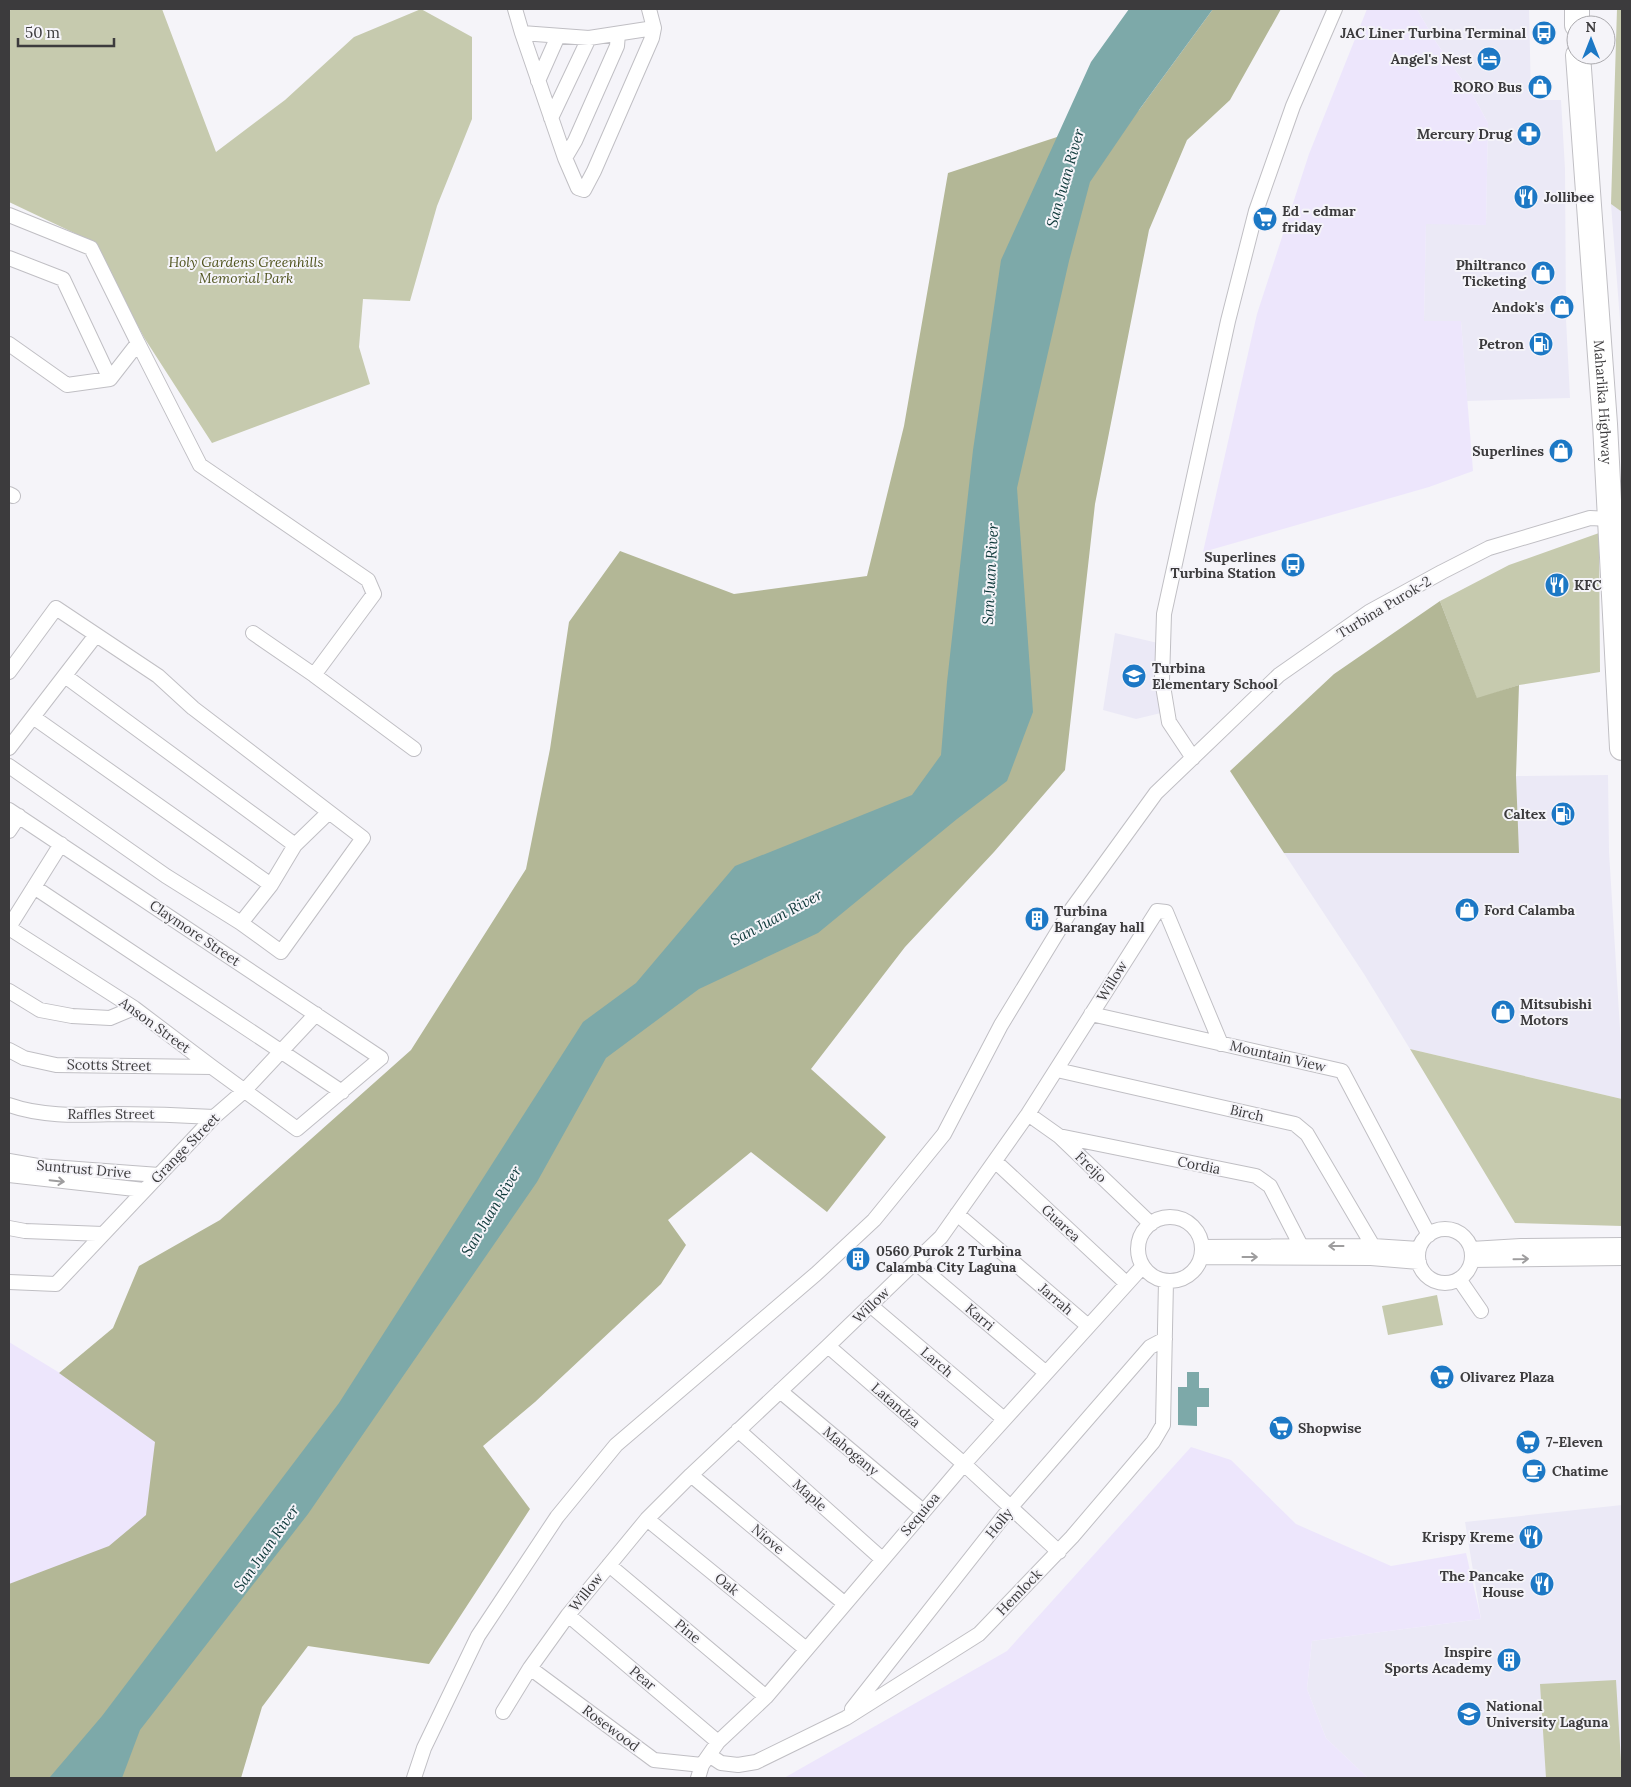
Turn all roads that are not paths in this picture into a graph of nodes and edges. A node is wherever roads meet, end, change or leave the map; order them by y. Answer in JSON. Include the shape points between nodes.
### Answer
{"nodes":[{"id":1,"x":515,"y":9,"type":"edge"},
{"id":2,"x":649,"y":9,"type":"edge"},
{"id":3,"x":1335,"y":9,"type":"edge"},
{"id":4,"x":654,"y":28,"type":"junction"},
{"id":5,"x":522,"y":33,"type":"junction"},
{"id":6,"x":618,"y":34,"type":"junction"},
{"id":7,"x":558,"y":36,"type":"junction"},
{"id":8,"x":589,"y":38,"type":"junction"},
{"id":9,"x":1579,"y":65,"type":"edge"},
{"id":10,"x":538,"y":81,"type":"junction"},
{"id":11,"x":551,"y":118,"type":"junction"},
{"id":12,"x":565,"y":158,"type":"junction"},
{"id":13,"x":9,"y":216,"type":"edge"},
{"id":14,"x":9,"y":258,"type":"edge"},
{"id":15,"x":138,"y":343,"type":"junction"},
{"id":16,"x":9,"y":344,"type":"edge"},
{"id":17,"x":110,"y":379,"type":"junction"},
{"id":18,"x":1609,"y":519,"type":"junction"},
{"id":19,"x":1617,"y":575,"type":"edge"},
{"id":20,"x":1618,"y":601,"type":"edge"},
{"id":21,"x":253,"y":633,"type":"dead end"},
{"id":22,"x":96,"y":635,"type":"junction"},
{"id":23,"x":9,"y":672,"type":"edge"},
{"id":24,"x":314,"y":675,"type":"junction"},
{"id":25,"x":65,"y":676,"type":"junction"},
{"id":26,"x":33,"y":717,"type":"junction"},
{"id":27,"x":9,"y":748,"type":"edge"},
{"id":28,"x":1622,"y":748,"type":"edge"},
{"id":29,"x":414,"y":749,"type":"dead end"},
{"id":30,"x":1193,"y":758,"type":"junction"},
{"id":31,"x":9,"y":766,"type":"edge"},
{"id":32,"x":329,"y":812,"type":"junction"},
{"id":33,"x":14,"y":813,"type":"edge"},
{"id":34,"x":9,"y":831,"type":"edge"},
{"id":35,"x":61,"y":844,"type":"junction"},
{"id":36,"x":295,"y":845,"type":"junction"},
{"id":37,"x":271,"y":885,"type":"junction"},
{"id":38,"x":34,"y":887,"type":"junction"},
{"id":39,"x":241,"y":923,"type":"junction"},
{"id":40,"x":9,"y":928,"type":"edge"},
{"id":41,"x":9,"y":991,"type":"edge"},
{"id":42,"x":134,"y":1008,"type":"junction"},
{"id":43,"x":316,"y":1014,"type":"junction"},
{"id":44,"x":1091,"y":1014,"type":"junction"},
{"id":45,"x":1221,"y":1044,"type":"junction"},
{"id":46,"x":9,"y":1050,"type":"edge"},
{"id":47,"x":281,"y":1052,"type":"junction"},
{"id":48,"x":212,"y":1067,"type":"junction"},
{"id":49,"x":1057,"y":1070,"type":"junction"},
{"id":50,"x":244,"y":1091,"type":"junction"},
{"id":51,"x":342,"y":1092,"type":"junction"},
{"id":52,"x":9,"y":1105,"type":"edge"},
{"id":53,"x":1028,"y":1114,"type":"junction"},
{"id":54,"x":214,"y":1117,"type":"junction"},
{"id":55,"x":1059,"y":1136,"type":"junction"},
{"id":56,"x":9,"y":1161,"type":"edge"},
{"id":57,"x":996,"y":1162,"type":"junction"},
{"id":58,"x":9,"y":1175,"type":"edge"},
{"id":59,"x":159,"y":1175,"type":"junction"},
{"id":60,"x":144,"y":1190,"type":"junction"},
{"id":61,"x":957,"y":1214,"type":"junction"},
{"id":62,"x":1151,"y":1224,"type":"junction"},
{"id":63,"x":9,"y":1228,"type":"edge"},
{"id":64,"x":103,"y":1234,"type":"junction"},
{"id":65,"x":1429,"y":1235,"type":"junction"},
{"id":66,"x":1622,"y":1245,"type":"edge"},
{"id":67,"x":1301,"y":1246,"type":"junction"},
{"id":68,"x":1373,"y":1246,"type":"junction"},
{"id":69,"x":1202,"y":1252,"type":"junction"},
{"id":70,"x":1472,"y":1255,"type":"junction"},
{"id":71,"x":1419,"y":1256,"type":"junction"},
{"id":72,"x":1622,"y":1258,"type":"edge"},
{"id":73,"x":915,"y":1262,"type":"junction"},
{"id":74,"x":1143,"y":1266,"type":"junction"},
{"id":75,"x":1459,"y":1279,"type":"junction"},
{"id":76,"x":1166,"y":1281,"type":"junction"},
{"id":77,"x":9,"y":1282,"type":"edge"},
{"id":78,"x":1126,"y":1283,"type":"junction"},
{"id":79,"x":870,"y":1305,"type":"junction"},
{"id":80,"x":1481,"y":1311,"type":"dead end"},
{"id":81,"x":1087,"y":1325,"type":"junction"},
{"id":82,"x":1164,"y":1339,"type":"junction"},
{"id":83,"x":828,"y":1346,"type":"junction"},
{"id":84,"x":1046,"y":1372,"type":"junction"},
{"id":85,"x":780,"y":1391,"type":"junction"},
{"id":86,"x":1004,"y":1420,"type":"junction"},
{"id":87,"x":738,"y":1430,"type":"junction"},
{"id":88,"x":964,"y":1464,"type":"junction"},
{"id":89,"x":691,"y":1475,"type":"junction"},
{"id":90,"x":1011,"y":1507,"type":"junction"},
{"id":91,"x":923,"y":1511,"type":"junction"},
{"id":92,"x":648,"y":1519,"type":"junction"},
{"id":93,"x":1059,"y":1552,"type":"junction"},
{"id":94,"x":882,"y":1559,"type":"junction"},
{"id":95,"x":609,"y":1564,"type":"junction"},
{"id":96,"x":845,"y":1604,"type":"junction"},
{"id":97,"x":568,"y":1615,"type":"junction"},
{"id":98,"x":806,"y":1650,"type":"junction"},
{"id":99,"x":530,"y":1668,"type":"junction"},
{"id":100,"x":766,"y":1697,"type":"junction"},
{"id":101,"x":503,"y":1712,"type":"dead end"},
{"id":102,"x":846,"y":1718,"type":"junction"},
{"id":103,"x":718,"y":1742,"type":"junction"},
{"id":104,"x":703,"y":1766,"type":"edge"},
{"id":105,"x":414,"y":1778,"type":"edge"}],
"edges":[{"from":1,"to":5,"type":"street"},
{"from":2,"to":4,"type":"street"},
{"from":3,"to":30,"type":"street","via":[[1293,106],[1256,211],[1228,321],[1164,614],[1162,680],[1169,722]]},
{"from":4,"to":6,"type":"street"},
{"from":4,"to":12,"type":"street","via":[[618,118],[584,190],[578,188]]},
{"from":5,"to":7,"type":"street"},
{"from":5,"to":10,"type":"street"},
{"from":6,"to":8,"type":"street"},
{"from":6,"to":12,"type":"street","via":[[616,46]]},
{"from":7,"to":8,"type":"street"},
{"from":7,"to":10,"type":"street"},
{"from":8,"to":11,"type":"street"},
{"from":9,"to":18,"type":"highway","name":"Maharlika Highway"},
{"from":10,"to":11,"type":"street"},
{"from":11,"to":12,"type":"street"},
{"from":13,"to":15,"type":"street","via":[[91,248]]},
{"from":14,"to":17,"type":"street","via":[[63,279]]},
{"from":15,"to":17,"type":"street"},
{"from":15,"to":24,"type":"street","via":[[200,465],[368,580],[374,594]]},
{"from":16,"to":17,"type":"street","via":[[67,385]]},
{"from":18,"to":19,"type":"highway","name":"Maharlika Highway"},
{"from":18,"to":30,"type":"street","name":"Turbina Purok-2","via":[[1590,518],[1489,548],[1370,612],[1279,675]]},
{"from":19,"to":20,"type":"highway","name":"Maharlika Highway"},
{"from":20,"to":28,"type":"highway","name":"Maharlika Highway"},
{"from":21,"to":24,"type":"street"},
{"from":22,"to":23,"type":"street","via":[[56,608]]},
{"from":22,"to":25,"type":"street"},
{"from":22,"to":32,"type":"street","via":[[158,676],[193,708]]},
{"from":24,"to":29,"type":"street"},
{"from":25,"to":26,"type":"street"},
{"from":25,"to":36,"type":"street"},
{"from":26,"to":27,"type":"street"},
{"from":26,"to":37,"type":"street"},
{"from":30,"to":105,"type":"street","name":"Turbina Purok-2","via":[[1156,793],[1071,910],[1001,1024],[944,1134],[874,1220],[816,1274],[616,1445],[557,1518],[478,1636],[424,1748]]},
{"from":31,"to":39,"type":"street","via":[[166,876]]},
{"from":32,"to":36,"type":"street"},
{"from":32,"to":39,"type":"street","via":[[363,838],[281,952]]},
{"from":33,"to":34,"type":"street"},
{"from":33,"to":35,"type":"street","name":"Claymore Street"},
{"from":35,"to":38,"type":"street"},
{"from":35,"to":43,"type":"street","name":"Claymore Street"},
{"from":36,"to":37,"type":"street"},
{"from":37,"to":39,"type":"street"},
{"from":38,"to":40,"type":"street"},
{"from":38,"to":47,"type":"street"},
{"from":40,"to":42,"type":"street","name":"Anson Street"},
{"from":41,"to":42,"type":"street","via":[[40,1010],[72,1016],[110,1018]]},
{"from":42,"to":48,"type":"street","name":"Anson Street"},
{"from":43,"to":47,"type":"street","name":"Grange Street"},
{"from":43,"to":51,"type":"street","name":"Claymore Street","via":[[381,1058]]},
{"from":44,"to":45,"type":"street","name":"Mountain View"},
{"from":44,"to":45,"type":"street","name":"Willow","via":[[1157,911],[1166,912]]},
{"from":44,"to":49,"type":"street","name":"Willow"},
{"from":45,"to":65,"type":"street","name":"Mountain View","via":[[1342,1071]]},
{"from":46,"to":48,"type":"street","name":"Scotts Street","via":[[24,1058],[56,1065]]},
{"from":47,"to":50,"type":"street","name":"Grange Street"},
{"from":47,"to":51,"type":"street"},
{"from":48,"to":50,"type":"street","name":"Anson Street"},
{"from":49,"to":53,"type":"street","name":"Willow"},
{"from":49,"to":68,"type":"street","name":"Birch","via":[[1295,1124],[1307,1134]]},
{"from":50,"to":51,"type":"street","name":"Anson Street","via":[[297,1129]]},
{"from":50,"to":54,"type":"street","name":"Grange Street"},
{"from":52,"to":54,"type":"street","name":"Raffles Street","via":[[27,1111],[71,1116],[162,1114]]},
{"from":53,"to":55,"type":"street","name":"Freijo"},
{"from":53,"to":57,"type":"street","name":"Willow"},
{"from":54,"to":59,"type":"street","name":"Grange Street"},
{"from":55,"to":62,"type":"street","name":"Freijo"},
{"from":55,"to":67,"type":"street","name":"Cordia","via":[[1256,1176],[1270,1186]]},
{"from":56,"to":59,"type":"street","name":"Suntrust Drive"},
{"from":57,"to":61,"type":"street","name":"Willow"},
{"from":57,"to":78,"type":"street","name":"Guarea"},
{"from":58,"to":60,"type":"street","name":"Suntrust Drive","one_way":true},
{"from":59,"to":60,"type":"street","name":"Grange Street"},
{"from":60,"to":64,"type":"street","name":"Grange Street"},
{"from":61,"to":73,"type":"street","name":"Willow","via":[[941,1237]]},
{"from":61,"to":81,"type":"street","name":"Jarrah"},
{"from":62,"to":69,"type":"street","via":[[1169,1217],[1188,1222],[1200,1237]]},
{"from":62,"to":74,"type":"street","via":[[1144,1230],[1138,1248]]},
{"from":63,"to":64,"type":"street"},
{"from":64,"to":77,"type":"street","name":"Grange Street","via":[[56,1284]]},
{"from":65,"to":70,"type":"street","via":[[1436,1231],[1454,1231],[1468,1241]]},
{"from":65,"to":71,"type":"street","via":[[1423,1241]]},
{"from":66,"to":70,"type":"street","via":[[1521,1246]]},
{"from":68,"to":67,"type":"street","one_way":true},
{"from":67,"to":69,"type":"street"},
{"from":68,"to":71,"type":"street"},
{"from":69,"to":71,"type":"street","one_way":true,"via":[[1371,1258]]},
{"from":69,"to":76,"type":"street","via":[[1192,1273],[1175,1281]]},
{"from":70,"to":72,"type":"street","one_way":true},
{"from":70,"to":75,"type":"street","via":[[1465,1274]]},
{"from":71,"to":75,"type":"street","via":[[1422,1270],[1435,1281]]},
{"from":73,"to":79,"type":"street","name":"Willow"},
{"from":73,"to":84,"type":"street","name":"Karri"},
{"from":74,"to":76,"type":"street","via":[[1149,1273]]},
{"from":74,"to":78,"type":"street","name":"Sequioa"},
{"from":75,"to":80,"type":"street"},
{"from":76,"to":82,"type":"street","name":"Hemlock"},
{"from":78,"to":81,"type":"street","name":"Sequioa"},
{"from":79,"to":83,"type":"street","name":"Willow"},
{"from":79,"to":86,"type":"street","name":"Larch"},
{"from":81,"to":84,"type":"street","name":"Sequioa"},
{"from":82,"to":90,"type":"street","name":"Holly","via":[[1150,1348]]},
{"from":82,"to":93,"type":"street","name":"Hemlock","via":[[1164,1425]]},
{"from":83,"to":85,"type":"street","name":"Willow"},
{"from":83,"to":88,"type":"street","name":"Latandza"},
{"from":84,"to":86,"type":"street","name":"Sequioa"},
{"from":85,"to":87,"type":"street","name":"Willow"},
{"from":85,"to":91,"type":"street","name":"Mahogany"},
{"from":86,"to":88,"type":"street","name":"Sequioa"},
{"from":87,"to":89,"type":"street","name":"Willow"},
{"from":87,"to":94,"type":"street","name":"Maple"},
{"from":88,"to":90,"type":"street","name":"Latandza"},
{"from":88,"to":91,"type":"street","name":"Sequioa"},
{"from":89,"to":92,"type":"street","name":"Willow"},
{"from":89,"to":96,"type":"street","name":"Niove"},
{"from":90,"to":93,"type":"street","name":"Latandza"},
{"from":90,"to":102,"type":"street","name":"Holly"},
{"from":91,"to":94,"type":"street","name":"Sequioa"},
{"from":92,"to":95,"type":"street","name":"Willow"},
{"from":92,"to":98,"type":"street","name":"Oak"},
{"from":93,"to":102,"type":"street","name":"Hemlock","via":[[979,1634]]},
{"from":94,"to":96,"type":"street","name":"Sequioa"},
{"from":95,"to":97,"type":"street","name":"Willow"},
{"from":95,"to":100,"type":"street","name":"Pine"},
{"from":96,"to":98,"type":"street","name":"Sequioa"},
{"from":97,"to":99,"type":"street","name":"Willow"},
{"from":97,"to":103,"type":"street","name":"Pear"},
{"from":98,"to":100,"type":"street","name":"Sequioa"},
{"from":99,"to":101,"type":"street","name":"Willow"},
{"from":99,"to":104,"type":"street","name":"Rosewood","via":[[654,1760]]},
{"from":100,"to":103,"type":"street","name":"Sequioa"},
{"from":102,"to":104,"type":"street","name":"Hemlock","via":[[756,1762]]},
{"from":103,"to":104,"type":"street","name":"Sequioa"}]}
